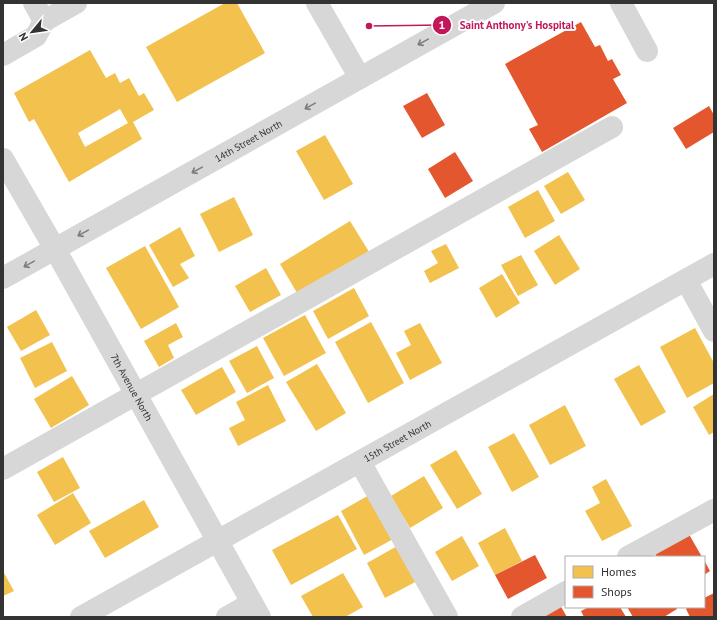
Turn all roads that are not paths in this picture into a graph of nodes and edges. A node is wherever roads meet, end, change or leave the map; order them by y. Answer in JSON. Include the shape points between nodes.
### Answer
{"nodes":[{"id":1,"x":76,"y":3,"type":"edge"},
{"id":2,"x":317,"y":3,"type":"edge"},
{"id":3,"x":494,"y":3,"type":"edge"},
{"id":4,"x":621,"y":3,"type":"edge"},
{"id":5,"x":39,"y":12,"type":"edge"},
{"id":6,"x":647,"y":50,"type":"dead end"},
{"id":7,"x":3,"y":55,"type":"edge"},
{"id":8,"x":360,"y":78,"type":"junction"},
{"id":9,"x":612,"y":127,"type":"dead end"},
{"id":10,"x":3,"y":159,"type":"edge"},
{"id":11,"x":54,"y":249,"type":"junction"},
{"id":12,"x":714,"y":264,"type":"edge"},
{"id":13,"x":3,"y":278,"type":"edge"},
{"id":14,"x":686,"y":280,"type":"junction"},
{"id":15,"x":714,"y":331,"type":"edge"},
{"id":16,"x":136,"y":395,"type":"junction"},
{"id":17,"x":360,"y":462,"type":"junction"},
{"id":18,"x":3,"y":469,"type":"edge"},
{"id":19,"x":714,"y":510,"type":"edge"},
{"id":20,"x":217,"y":540,"type":"junction"},
{"id":21,"x":630,"y":556,"type":"edge"},
{"id":22,"x":565,"y":593,"type":"edge"},
{"id":23,"x":256,"y":610,"type":"edge"},
{"id":24,"x":81,"y":617,"type":"edge"},
{"id":25,"x":227,"y":617,"type":"edge"},
{"id":26,"x":447,"y":617,"type":"edge"},
{"id":27,"x":522,"y":617,"type":"edge"}],
"edges":[{"from":1,"to":5,"type":"street"},
{"from":2,"to":8,"type":"street"},
{"from":3,"to":8,"type":"street","name":"14th Street North","one_way":true},
{"from":4,"to":6,"type":"street"},
{"from":5,"to":7,"type":"street","via":[[36,36]]},
{"from":8,"to":11,"type":"street","name":"14th Street North","one_way":true},
{"from":9,"to":16,"type":"street"},
{"from":10,"to":11,"type":"street","name":"7th Avenue North"},
{"from":11,"to":13,"type":"street","name":"14th Street North","one_way":true},
{"from":11,"to":16,"type":"street","name":"7th Avenue North"},
{"from":12,"to":14,"type":"street","name":"15th Street North"},
{"from":14,"to":15,"type":"street"},
{"from":14,"to":17,"type":"street","name":"15th Street North"},
{"from":16,"to":18,"type":"street"},
{"from":16,"to":20,"type":"street","name":"7th Avenue North"},
{"from":17,"to":20,"type":"street","name":"15th Street North"},
{"from":17,"to":26,"type":"street"},
{"from":19,"to":21,"type":"street"},
{"from":20,"to":23,"type":"street","name":"7th Avenue North"},
{"from":20,"to":24,"type":"street","name":"15th Street North"},
{"from":22,"to":27,"type":"street"},
{"from":23,"to":25,"type":"street"}]}
